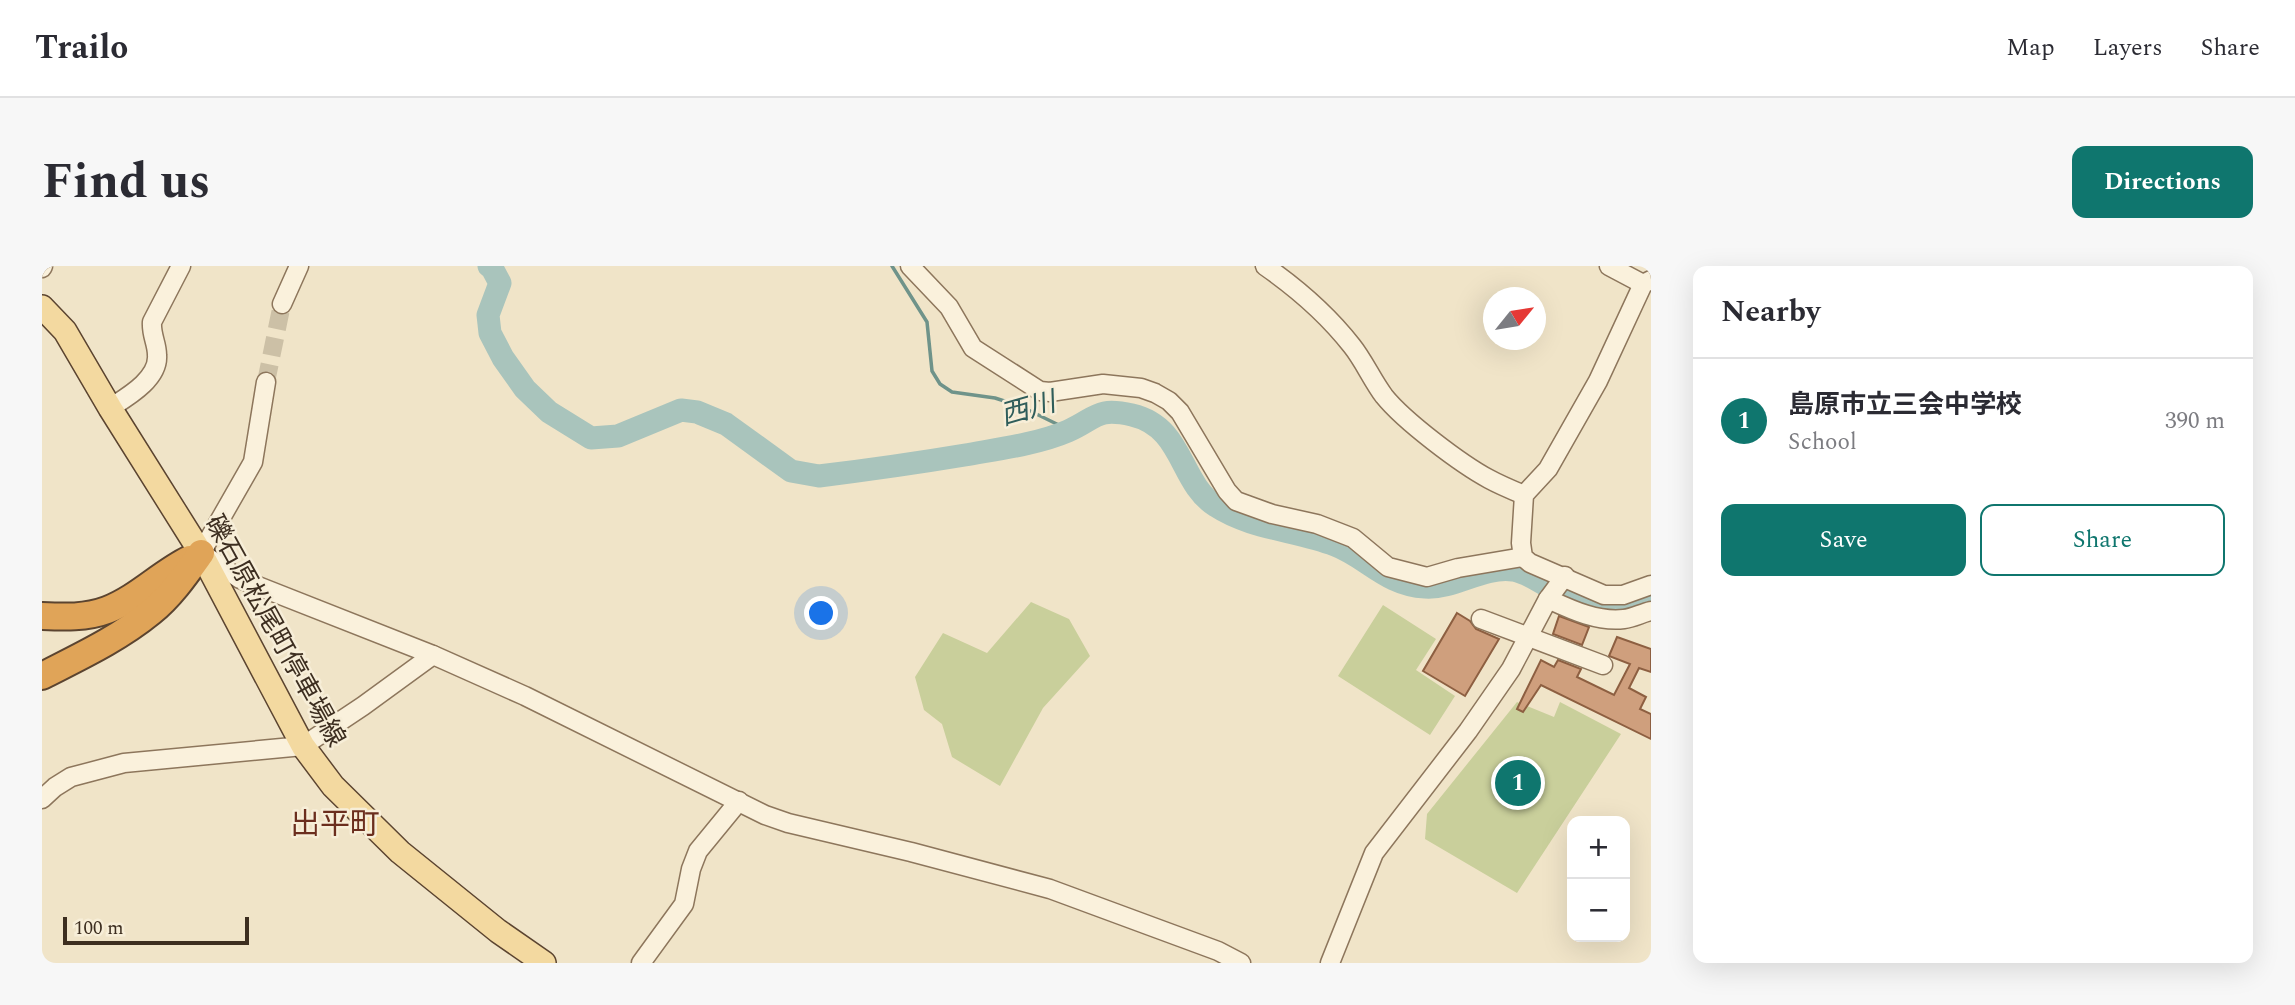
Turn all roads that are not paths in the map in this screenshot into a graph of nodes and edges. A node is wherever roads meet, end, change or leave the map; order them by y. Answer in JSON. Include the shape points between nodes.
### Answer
{"nodes":[{"id":1,"x":181,"y":266,"type":"edge"},
{"id":2,"x":299,"y":266,"type":"edge"},
{"id":3,"x":910,"y":266,"type":"edge"},
{"id":4,"x":1265,"y":266,"type":"edge"},
{"id":5,"x":1609,"y":266,"type":"edge"},
{"id":6,"x":1647,"y":282,"type":"edge"},
{"id":7,"x":282,"y":304,"type":"tunnel mouth"},
{"id":8,"x":42,"y":307,"type":"edge"},
{"id":9,"x":266,"y":382,"type":"tunnel mouth"},
{"id":10,"x":110,"y":408,"type":"junction"},
{"id":11,"x":1524,"y":495,"type":"junction"},
{"id":12,"x":201,"y":553,"type":"junction"},
{"id":13,"x":1523,"y":556,"type":"junction"},
{"id":14,"x":1651,"y":585,"type":"edge"},
{"id":15,"x":1557,"y":587,"type":"junction"},
{"id":16,"x":1651,"y":611,"type":"edge"},
{"id":17,"x":42,"y":616,"type":"edge"},
{"id":18,"x":1481,"y":619,"type":"dead end"},
{"id":19,"x":1529,"y":637,"type":"junction"},
{"id":20,"x":433,"y":655,"type":"junction"},
{"id":21,"x":1603,"y":664,"type":"dead end"},
{"id":22,"x":42,"y":676,"type":"edge"},
{"id":23,"x":303,"y":746,"type":"junction"},
{"id":24,"x":42,"y":799,"type":"edge"},
{"id":25,"x":739,"y":801,"type":"junction"},
{"id":26,"x":544,"y":963,"type":"edge"},
{"id":27,"x":641,"y":963,"type":"edge"},
{"id":28,"x":1241,"y":963,"type":"edge"},
{"id":29,"x":1330,"y":963,"type":"edge"}],
"edges":[{"from":1,"to":10,"type":"street","via":[[152,322],[155,367],[142,387]]},
{"from":2,"to":7,"type":"street"},
{"from":3,"to":13,"type":"street","via":[[949,307],[973,348],[1040,391],[1121,384],[1169,401],[1192,429],[1236,502],[1353,538],[1388,567],[1427,577]]},
{"from":4,"to":11,"type":"street","via":[[1327,317],[1402,414],[1488,478]]},
{"from":5,"to":6,"type":"street"},
{"from":6,"to":11,"type":"street","via":[[1548,469]]},
{"from":8,"to":10,"type":"main road","name":"礫石原松尾町停車場線","via":[[65,331]]},
{"from":9,"to":12,"type":"street","via":[[253,462]]},
{"from":10,"to":12,"type":"main road","name":"礫石原松尾町停車場線"},
{"from":11,"to":13,"type":"street"},
{"from":12,"to":17,"type":"highway","via":[[107,610],[70,617]]},
{"from":12,"to":20,"type":"street","via":[[240,579]]},
{"from":12,"to":22,"type":"highway","via":[[153,611]]},
{"from":12,"to":23,"type":"main road","name":"礫石原松尾町停車場線"},
{"from":13,"to":15,"type":"street"},
{"from":14,"to":15,"type":"street","via":[[1623,595]]},
{"from":15,"to":16,"type":"street","via":[[1572,610],[1600,618],[1625,619]]},
{"from":15,"to":19,"type":"street"},
{"from":18,"to":19,"type":"street"},
{"from":19,"to":21,"type":"street"},
{"from":19,"to":29,"type":"street","via":[[1468,731],[1374,853]]},
{"from":20,"to":23,"type":"street"},
{"from":20,"to":25,"type":"street"},
{"from":23,"to":24,"type":"street","via":[[124,763],[71,777]]},
{"from":23,"to":26,"type":"main road","name":"礫石原松尾町停車場線","via":[[333,786],[400,852]]},
{"from":25,"to":27,"type":"street","via":[[698,851],[684,904]]},
{"from":25,"to":28,"type":"street","via":[[788,823],[1050,890]]}]}
